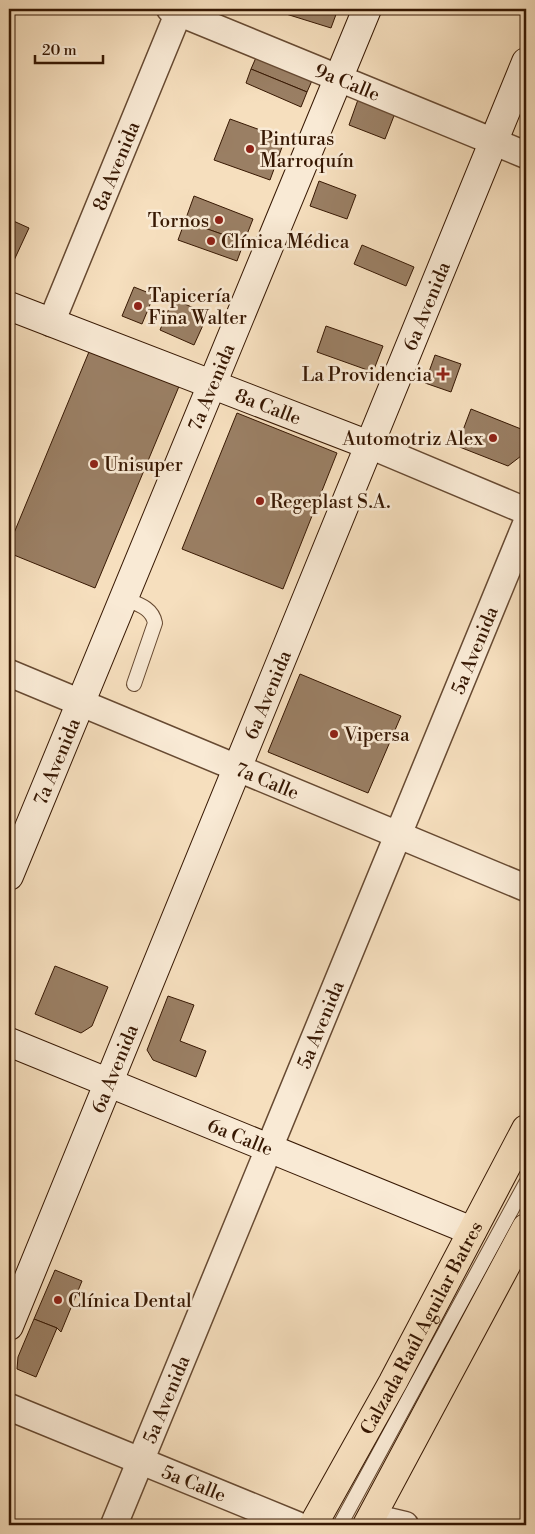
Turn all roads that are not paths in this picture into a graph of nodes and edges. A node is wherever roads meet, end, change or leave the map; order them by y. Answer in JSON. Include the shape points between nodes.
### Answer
{"nodes":[{"id":1,"x":366,"y":9,"type":"edge"},
{"id":2,"x":176,"y":10,"type":"edge"},
{"id":3,"x":526,"y":62,"type":"edge"},
{"id":4,"x":338,"y":78,"type":"junction"},
{"id":5,"x":494,"y":142,"type":"junction"},
{"id":6,"x":526,"y":155,"type":"edge"},
{"id":7,"x":9,"y":306,"type":"edge"},
{"id":8,"x":51,"y":323,"type":"junction"},
{"id":9,"x":211,"y":385,"type":"junction"},
{"id":10,"x":369,"y":445,"type":"junction"},
{"id":11,"x":526,"y":510,"type":"edge"},
{"id":12,"x":526,"y":524,"type":"edge"},
{"id":13,"x":124,"y":598,"type":"junction"},
{"id":14,"x":9,"y":673,"type":"edge"},
{"id":15,"x":134,"y":684,"type":"dead end"},
{"id":16,"x":80,"y":702,"type":"junction"},
{"id":17,"x":238,"y":768,"type":"junction"},
{"id":18,"x":398,"y":834,"type":"junction"},
{"id":19,"x":9,"y":876,"type":"edge"},
{"id":20,"x":526,"y":888,"type":"edge"},
{"id":21,"x":9,"y":1042,"type":"edge"},
{"id":22,"x":108,"y":1083,"type":"junction"},
{"id":23,"x":526,"y":1129,"type":"edge"},
{"id":24,"x":269,"y":1148,"type":"junction"},
{"id":25,"x":526,"y":1183,"type":"edge"},
{"id":26,"x":526,"y":1228,"type":"edge"},
{"id":27,"x":472,"y":1231,"type":"junction"},
{"id":28,"x":519,"y":1257,"type":"edge"},
{"id":29,"x":9,"y":1326,"type":"edge"},
{"id":30,"x":9,"y":1406,"type":"edge"},
{"id":31,"x":141,"y":1461,"type":"junction"},
{"id":32,"x":369,"y":1521,"type":"edge"},
{"id":33,"x":114,"y":1525,"type":"edge"},
{"id":34,"x":297,"y":1525,"type":"edge"},
{"id":35,"x":314,"y":1525,"type":"edge"},
{"id":36,"x":340,"y":1525,"type":"edge"},
{"id":37,"x":405,"y":1525,"type":"edge"}],
"edges":[{"from":1,"to":4,"type":"street","name":"7a Avenida"},
{"from":2,"to":4,"type":"street","name":"9a Calle"},
{"from":2,"to":8,"type":"street","name":"8a Avenida"},
{"from":3,"to":5,"type":"street","name":"6a Avenida"},
{"from":4,"to":5,"type":"street","name":"9a Calle"},
{"from":4,"to":9,"type":"street","name":"7a Avenida"},
{"from":5,"to":6,"type":"street","name":"9a Calle"},
{"from":5,"to":10,"type":"street","name":"6a Avenida"},
{"from":7,"to":8,"type":"street","name":"8a Calle"},
{"from":8,"to":9,"type":"street","name":"8a Calle"},
{"from":9,"to":10,"type":"street","name":"8a Calle"},
{"from":9,"to":13,"type":"street","name":"7a Avenida"},
{"from":10,"to":11,"type":"street","name":"8a Calle"},
{"from":10,"to":17,"type":"street","name":"6a Avenida"},
{"from":12,"to":18,"type":"street","name":"5a Avenida"},
{"from":13,"to":15,"type":"lane","via":[[149,610],[155,623]]},
{"from":13,"to":16,"type":"street","name":"7a Avenida"},
{"from":14,"to":16,"type":"street","name":"7a Calle"},
{"from":16,"to":17,"type":"street","name":"7a Calle"},
{"from":16,"to":19,"type":"street","name":"7a Avenida"},
{"from":17,"to":18,"type":"street","name":"7a Calle"},
{"from":17,"to":22,"type":"street","name":"6a Avenida"},
{"from":18,"to":20,"type":"street","name":"7a Calle"},
{"from":18,"to":24,"type":"street","name":"5a Avenida"},
{"from":21,"to":22,"type":"street","name":"6a Calle"},
{"from":22,"to":24,"type":"street","name":"6a Calle"},
{"from":22,"to":29,"type":"street","name":"6a Avenida"},
{"from":23,"to":27,"type":"highway","name":"Calzada Raúl Aguilar Batres"},
{"from":24,"to":27,"type":"street","name":"6a Calle"},
{"from":24,"to":31,"type":"street","name":"5a Avenida"},
{"from":25,"to":36,"type":"lane"},
{"from":26,"to":28,"type":"highway"},
{"from":27,"to":35,"type":"highway","name":"Calzada Raúl Aguilar Batres"},
{"from":28,"to":32,"type":"highway"},
{"from":30,"to":31,"type":"street","name":"5a Calle"},
{"from":31,"to":33,"type":"street","name":"5a Avenida"},
{"from":31,"to":34,"type":"street","name":"5a Calle"},
{"from":32,"to":37,"type":"street"}]}
